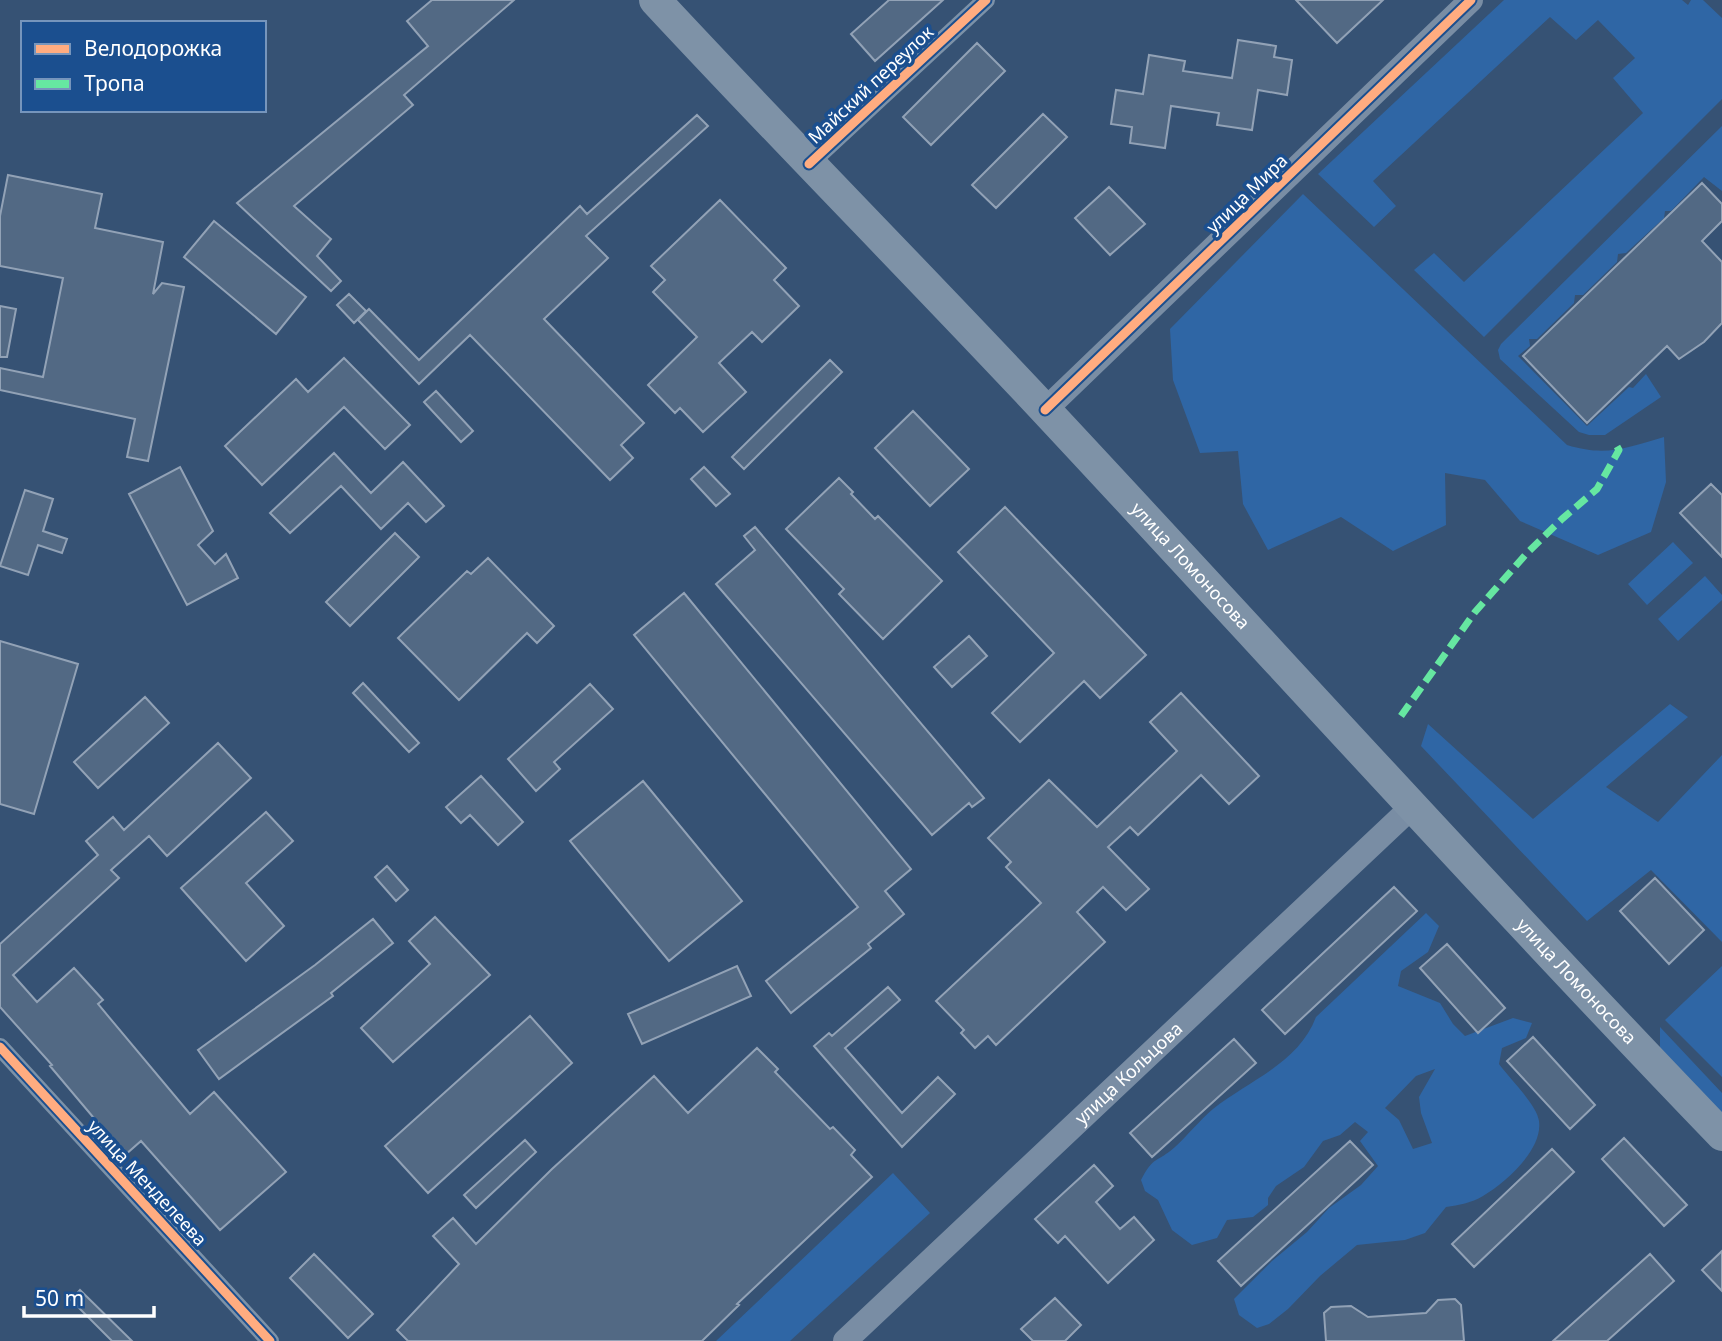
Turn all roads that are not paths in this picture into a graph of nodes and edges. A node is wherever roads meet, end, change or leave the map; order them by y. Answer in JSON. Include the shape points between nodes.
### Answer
{"nodes":[{"id":1,"x":655,"y":0,"type":"edge"},
{"id":2,"x":986,"y":0,"type":"edge"},
{"id":3,"x":1471,"y":0,"type":"edge"},
{"id":4,"x":809,"y":164,"type":"junction"},
{"id":5,"x":1045,"y":410,"type":"junction"},
{"id":6,"x":1413,"y":806,"type":"junction"},
{"id":7,"x":0,"y":1047,"type":"edge"},
{"id":8,"x":1722,"y":1135,"type":"edge"},
{"id":9,"x":270,"y":1341,"type":"edge"},
{"id":10,"x":845,"y":1341,"type":"edge"}],
"edges":[{"from":1,"to":4,"type":"highway","name":"улица Ломоносова"},
{"from":2,"to":4,"type":"street","name":"Майский переулок"},
{"from":3,"to":5,"type":"main road","name":"улица Мира"},
{"from":4,"to":5,"type":"highway","name":"улица Ломоносова"},
{"from":5,"to":6,"type":"highway","name":"улица Ломоносова"},
{"from":6,"to":8,"type":"highway","name":"улица Ломоносова"},
{"from":6,"to":10,"type":"main road","name":"улица Кольцова"},
{"from":7,"to":9,"type":"street","name":"улица Менделеева"}]}
